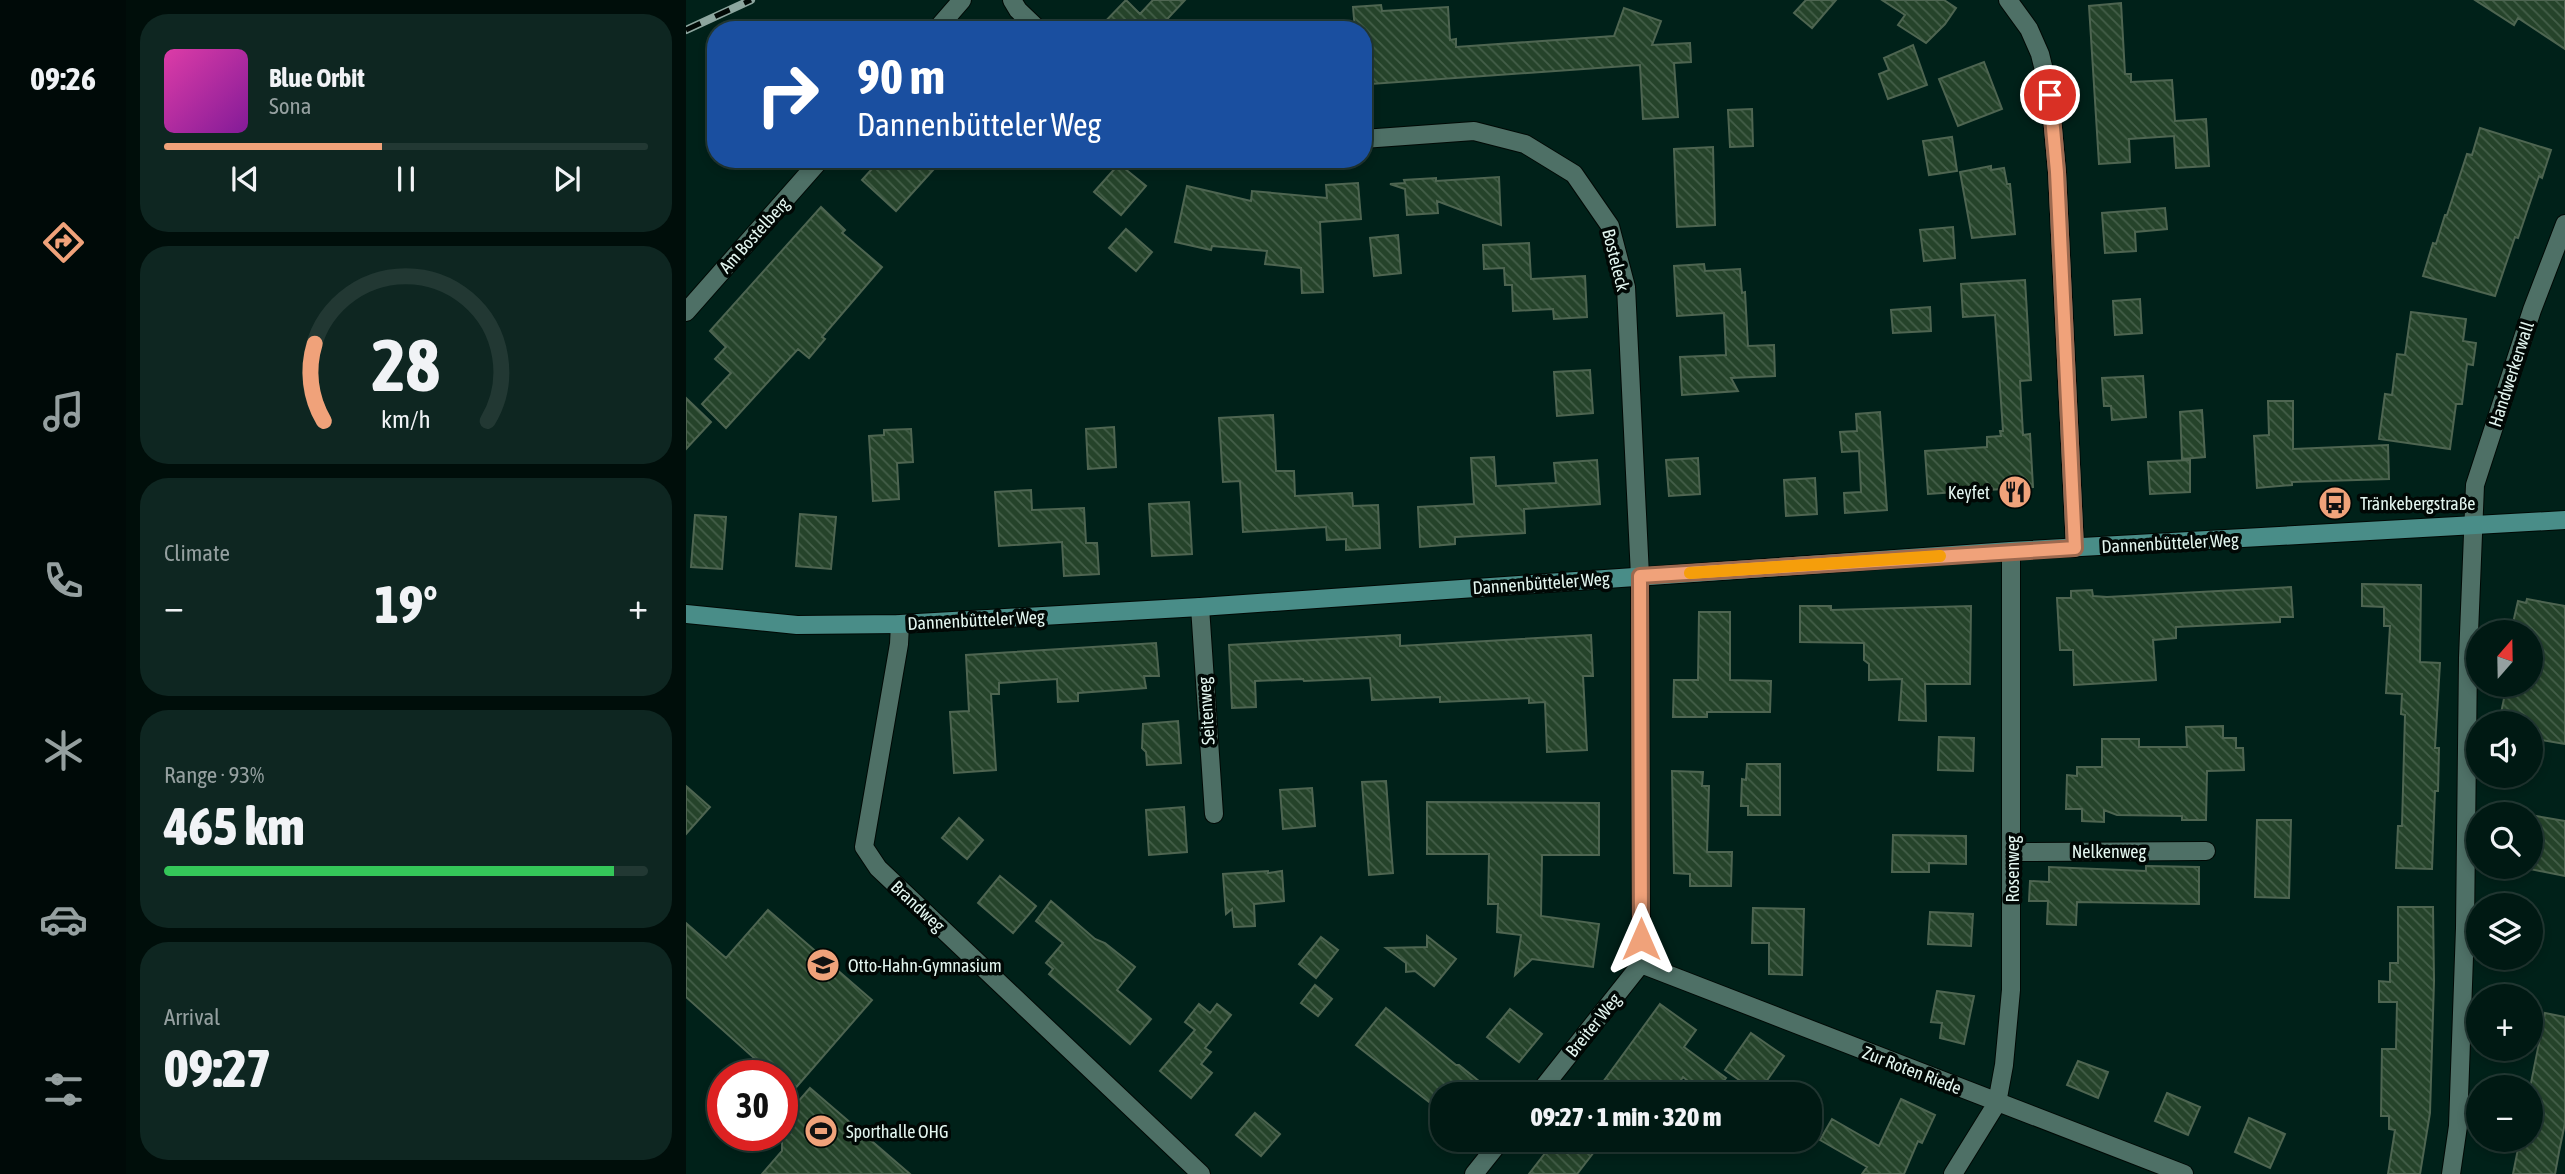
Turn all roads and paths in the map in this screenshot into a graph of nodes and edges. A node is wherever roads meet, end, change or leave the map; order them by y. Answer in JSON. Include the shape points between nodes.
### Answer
{"nodes":[{"id":1,"x":962,"y":0,"type":"edge"},
{"id":2,"x":1012,"y":0,"type":"edge"},
{"id":3,"x":2008,"y":0,"type":"edge"},
{"id":4,"x":944,"y":21,"type":"edge"},
{"id":5,"x":1030,"y":21,"type":"edge"},
{"id":6,"x":1372,"y":138,"type":"edge"},
{"id":7,"x":813,"y":168,"type":"edge"},
{"id":8,"x":2565,"y":225,"type":"edge"},
{"id":9,"x":686,"y":312,"type":"edge"},
{"id":10,"x":2565,"y":520,"type":"edge"},
{"id":11,"x":2473,"y":527,"type":"junction"},
{"id":12,"x":2075,"y":548,"type":"junction"},
{"id":13,"x":2011,"y":551,"type":"junction"},
{"id":14,"x":1640,"y":576,"type":"junction"},
{"id":15,"x":1199,"y":607,"type":"junction"},
{"id":16,"x":686,"y":614,"type":"edge"},
{"id":17,"x":900,"y":624,"type":"junction"},
{"id":18,"x":1214,"y":814,"type":"dead end"},
{"id":19,"x":2206,"y":851,"type":"dead end"},
{"id":20,"x":2012,"y":852,"type":"junction"},
{"id":21,"x":1641,"y":964,"type":"junction"},
{"id":22,"x":1548,"y":1082,"type":"edge"},
{"id":23,"x":1997,"y":1103,"type":"junction"},
{"id":24,"x":1492,"y":1152,"type":"edge"},
{"id":25,"x":1201,"y":1174,"type":"edge"},
{"id":26,"x":1474,"y":1174,"type":"edge"},
{"id":27,"x":1953,"y":1174,"type":"edge"},
{"id":28,"x":2184,"y":1174,"type":"edge"},
{"id":29,"x":2451,"y":1174,"type":"edge"}],
"edges":[{"from":1,"to":4,"type":"street"},
{"from":2,"to":5,"type":"street"},
{"from":3,"to":12,"type":"street","via":[[2029,29],[2050,95]]},
{"from":6,"to":14,"type":"street","name":"Bosteleck","via":[[1474,131],[1525,144],[1574,174],[1610,226],[1626,287]]},
{"from":7,"to":9,"type":"street","name":"Am Bostelberg"},
{"from":8,"to":11,"type":"street","name":"Handwerkerwall","via":[[2475,485]]},
{"from":10,"to":11,"type":"street","name":"Dannenbütteler Weg"},
{"from":11,"to":12,"type":"street","name":"Dannenbütteler Weg"},
{"from":11,"to":29,"type":"street","name":"Handwerkerwall","via":[[2459,1113]]},
{"from":12,"to":13,"type":"street","name":"Dannenbütteler Weg"},
{"from":13,"to":14,"type":"street","name":"Dannenbütteler Weg"},
{"from":13,"to":20,"type":"street","name":"Rosenweg"},
{"from":14,"to":15,"type":"street","name":"Dannenbütteler Weg"},
{"from":14,"to":21,"type":"street"},
{"from":15,"to":17,"type":"street","name":"Dannenbütteler Weg"},
{"from":15,"to":18,"type":"street","name":"Seitenweg"},
{"from":16,"to":17,"type":"street","name":"Dannenbütteler Weg","via":[[797,625]]},
{"from":17,"to":25,"type":"street","name":"Brandweg","via":[[864,847],[878,868]]},
{"from":19,"to":20,"type":"street","name":"Nelkenweg"},
{"from":20,"to":23,"type":"street","name":"Rosenweg","via":[[2011,990]]},
{"from":21,"to":22,"type":"street","name":"Breiter Weg"},
{"from":21,"to":23,"type":"street","name":"Zur Roten Riede"},
{"from":23,"to":27,"type":"street","name":"Rosenweg"},
{"from":23,"to":28,"type":"street","name":"Zur Roten Riede"},
{"from":24,"to":26,"type":"street"}]}
